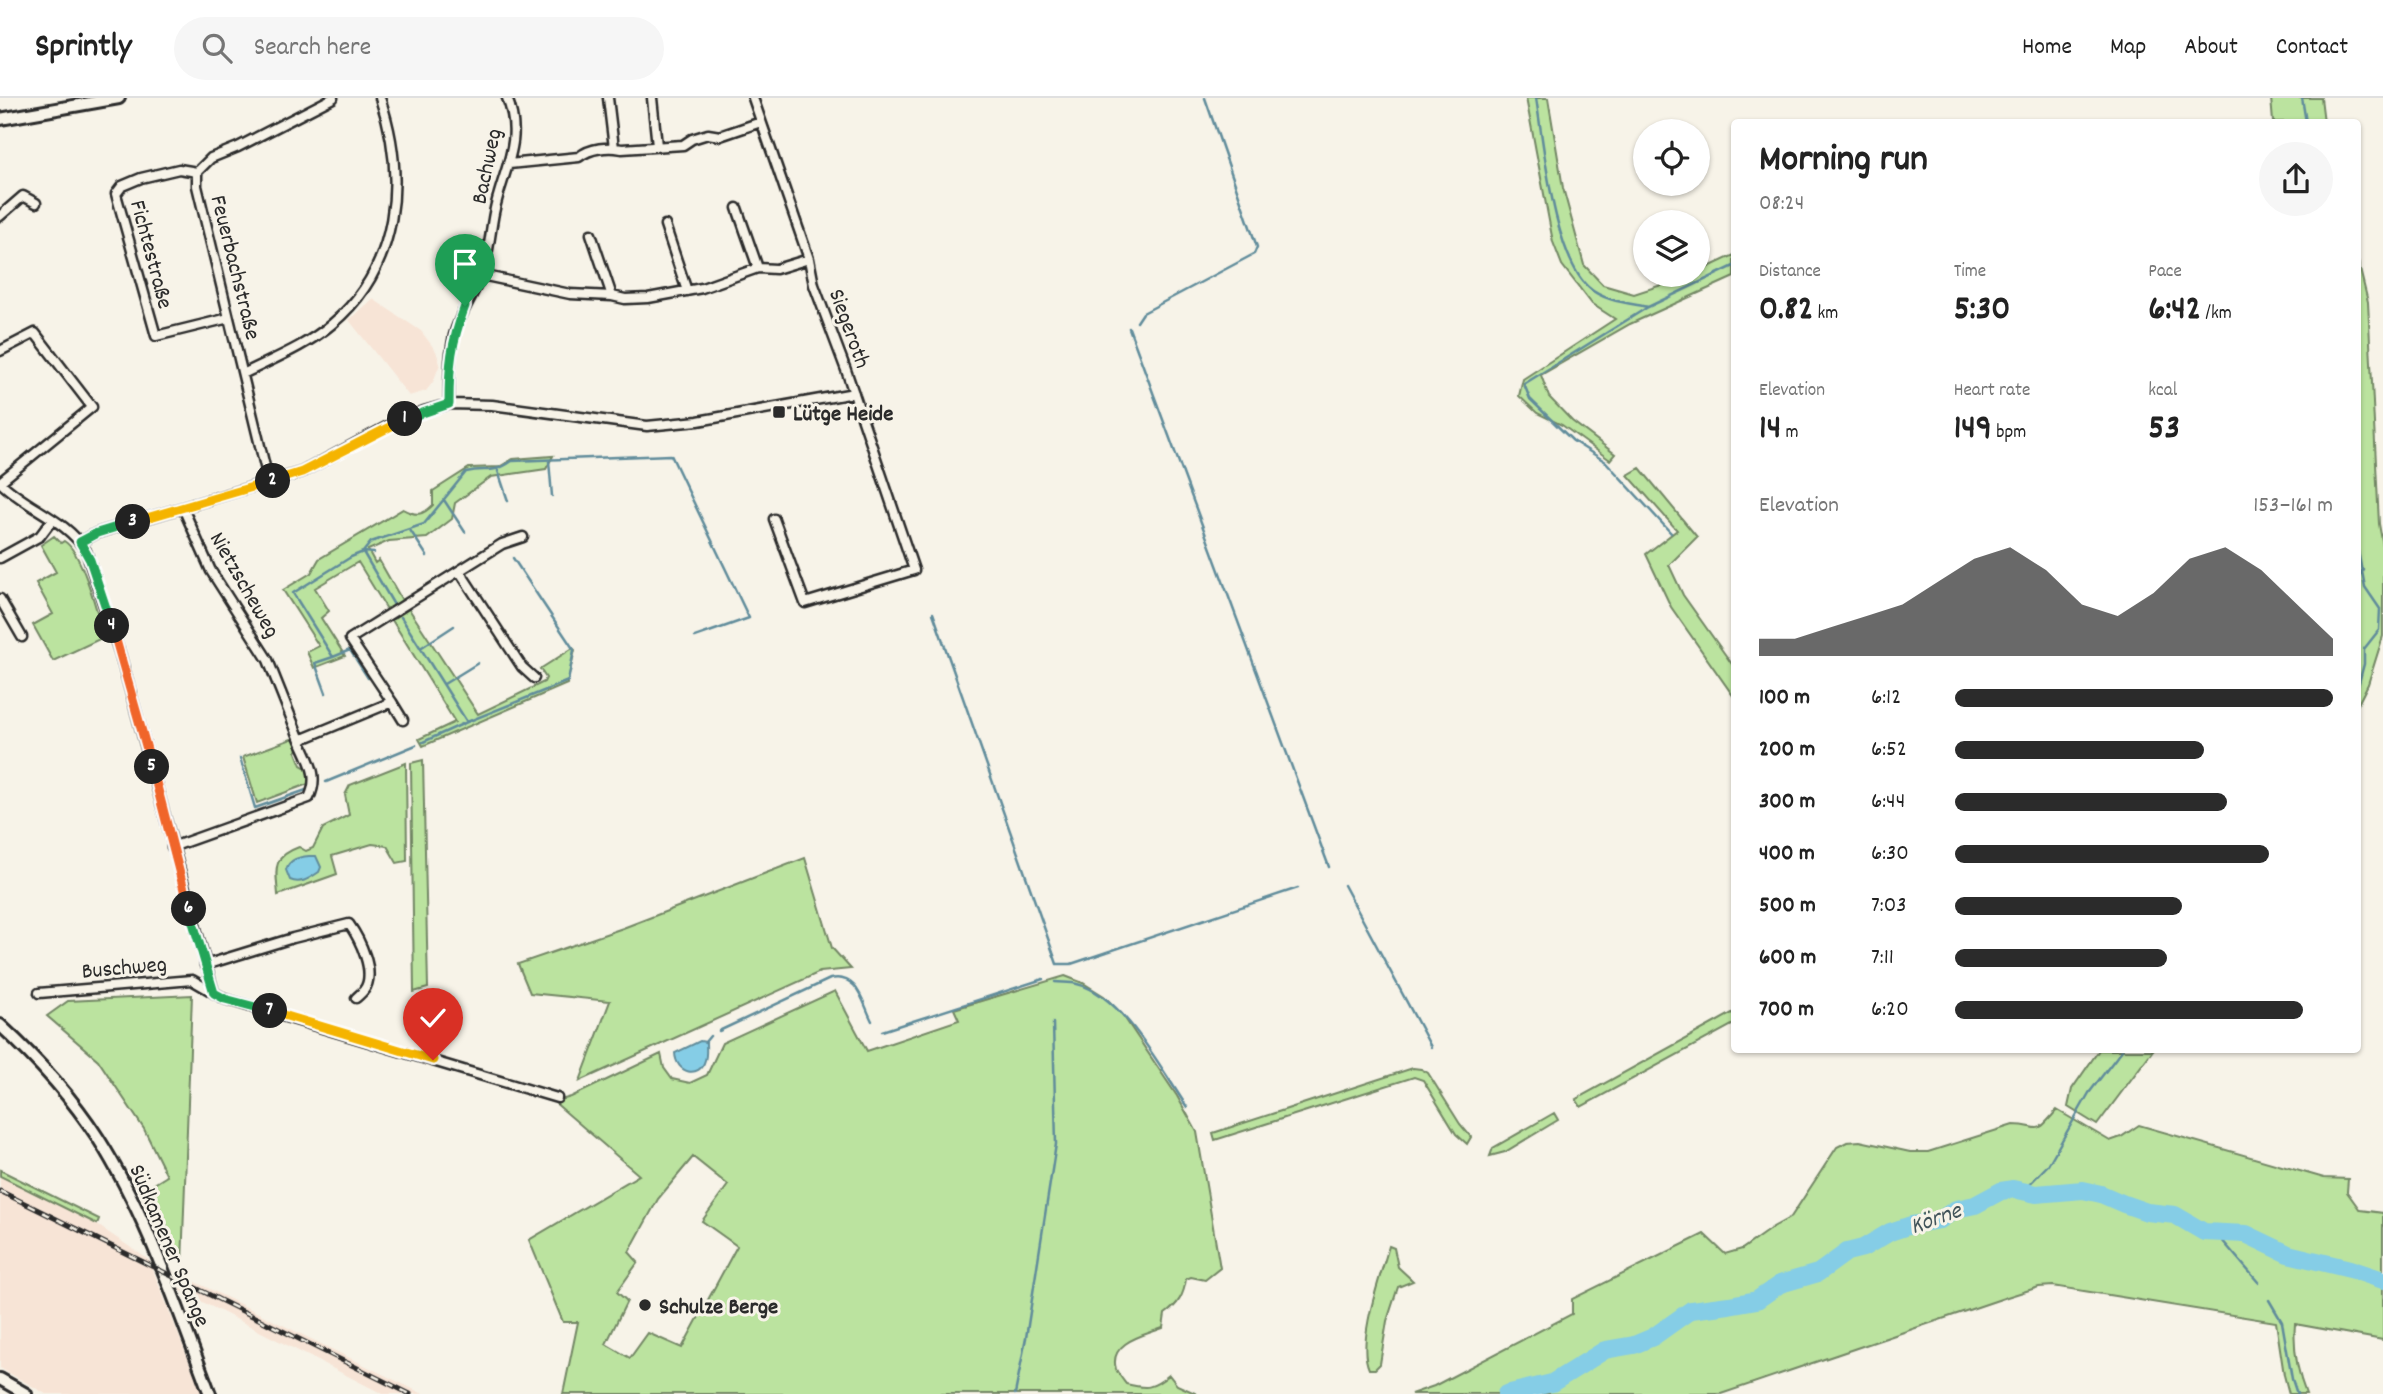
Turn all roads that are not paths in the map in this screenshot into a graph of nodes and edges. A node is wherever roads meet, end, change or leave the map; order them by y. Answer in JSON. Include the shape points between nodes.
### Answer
{"nodes":[{"id":1,"x":119,"y":98,"type":"edge"},
{"id":2,"x":333,"y":98,"type":"edge"},
{"id":3,"x":380,"y":98,"type":"edge"},
{"id":4,"x":508,"y":98,"type":"edge"},
{"id":5,"x":608,"y":98,"type":"edge"},
{"id":6,"x":652,"y":98,"type":"edge"},
{"id":7,"x":753,"y":98,"type":"edge"},
{"id":8,"x":0,"y":119,"type":"edge"},
{"id":9,"x":761,"y":122,"type":"junction"},
{"id":10,"x":657,"y":146,"type":"junction"},
{"id":11,"x":614,"y":148,"type":"junction"},
{"id":12,"x":509,"y":164,"type":"junction"},
{"id":13,"x":197,"y":172,"type":"junction"},
{"id":14,"x":36,"y":203,"type":"dead end"},
{"id":15,"x":737,"y":208,"type":"dead end"},
{"id":16,"x":0,"y":216,"type":"edge"},
{"id":17,"x":665,"y":225,"type":"dead end"},
{"id":18,"x":591,"y":234,"type":"dead end"},
{"id":19,"x":809,"y":259,"type":"junction"},
{"id":20,"x":758,"y":268,"type":"junction"},
{"id":21,"x":481,"y":275,"type":"junction"},
{"id":22,"x":687,"y":291,"type":"junction"},
{"id":23,"x":612,"y":296,"type":"junction"},
{"id":24,"x":229,"y":318,"type":"junction"},
{"id":25,"x":0,"y":351,"type":"edge"},
{"id":26,"x":243,"y":374,"type":"junction"},
{"id":27,"x":854,"y":393,"type":"junction"},
{"id":28,"x":449,"y":404,"type":"junction"},
{"id":29,"x":0,"y":482,"type":"edge"},
{"id":30,"x":268,"y":483,"type":"junction"},
{"id":31,"x":183,"y":508,"type":"junction"},
{"id":32,"x":774,"y":519,"type":"dead end"},
{"id":33,"x":52,"y":520,"type":"junction"},
{"id":34,"x":523,"y":537,"type":"dead end"},
{"id":35,"x":80,"y":542,"type":"junction"},
{"id":36,"x":0,"y":558,"type":"edge"},
{"id":37,"x":460,"y":572,"type":"junction"},
{"id":38,"x":0,"y":599,"type":"edge"},
{"id":39,"x":22,"y":638,"type":"dead end"},
{"id":40,"x":534,"y":678,"type":"dead end"},
{"id":41,"x":392,"y":702,"type":"junction"},
{"id":42,"x":403,"y":720,"type":"dead end"},
{"id":43,"x":300,"y":740,"type":"junction"},
{"id":44,"x":172,"y":847,"type":"junction"},
{"id":45,"x":205,"y":965,"type":"junction"},
{"id":46,"x":212,"y":992,"type":"junction"},
{"id":47,"x":39,"y":993,"type":"dead end"},
{"id":48,"x":356,"y":998,"type":"dead end"},
{"id":49,"x":0,"y":1025,"type":"edge"},
{"id":50,"x":557,"y":1098,"type":"dead end"},
{"id":51,"x":0,"y":1379,"type":"edge"},
{"id":52,"x":26,"y":1394,"type":"edge"},
{"id":53,"x":210,"y":1394,"type":"edge"}],
"edges":[{"from":1,"to":8,"type":"street"},
{"from":2,"to":13,"type":"street","name":"Feuerbachstraße","via":[[211,158]]},
{"from":3,"to":26,"type":"street","via":[[395,178],[395,203],[383,252],[361,292],[332,324],[308,342]]},
{"from":4,"to":12,"type":"street","name":"Bachweg","via":[[515,118]]},
{"from":5,"to":11,"type":"street"},
{"from":6,"to":10,"type":"street"},
{"from":7,"to":9,"type":"street","name":"Siegeroth"},
{"from":9,"to":10,"type":"street","via":[[683,145]]},
{"from":9,"to":19,"type":"street","name":"Siegeroth"},
{"from":10,"to":11,"type":"street"},
{"from":11,"to":12,"type":"street","via":[[587,151],[579,157]]},
{"from":12,"to":21,"type":"street","name":"Bachweg"},
{"from":13,"to":24,"type":"street","name":"Feuerbachstraße"},
{"from":13,"to":24,"type":"street","name":"Fichtestraße","via":[[179,169],[141,178],[122,186],[117,194],[156,336]]},
{"from":14,"to":16,"type":"street","via":[[23,196]]},
{"from":15,"to":20,"type":"street"},
{"from":17,"to":22,"type":"street"},
{"from":18,"to":23,"type":"street"},
{"from":19,"to":20,"type":"street","via":[[776,270]]},
{"from":19,"to":27,"type":"street","name":"Siegeroth","via":[[814,285]]},
{"from":20,"to":22,"type":"street"},
{"from":21,"to":23,"type":"street","via":[[570,294]]},
{"from":21,"to":28,"type":"street","name":"Bachweg","via":[[455,332],[449,360]]},
{"from":22,"to":23,"type":"street","via":[[637,299]]},
{"from":24,"to":26,"type":"street","name":"Feuerbachstraße"},
{"from":25,"to":29,"type":"street","via":[[35,333],[92,407]]},
{"from":26,"to":30,"type":"street","name":"Feuerbachstraße"},
{"from":27,"to":28,"type":"street","via":[[647,426],[492,405]]},
{"from":27,"to":32,"type":"street","name":"Siegeroth","via":[[914,570],[805,603]]},
{"from":28,"to":30,"type":"street","via":[[390,425],[302,472]]},
{"from":29,"to":33,"type":"street"},
{"from":30,"to":31,"type":"street"},
{"from":31,"to":35,"type":"street"},
{"from":31,"to":43,"type":"street","name":"Nietzscheweg","via":[[211,571],[268,660]]},
{"from":33,"to":35,"type":"street"},
{"from":33,"to":36,"type":"street","via":[[40,536]]},
{"from":34,"to":37,"type":"street","via":[[502,544]]},
{"from":35,"to":44,"type":"street","via":[[120,654]]},
{"from":37,"to":40,"type":"street","via":[[522,667]]},
{"from":37,"to":41,"type":"street","via":[[350,639]]},
{"from":38,"to":39,"type":"street"},
{"from":41,"to":42,"type":"street"},
{"from":41,"to":43,"type":"street"},
{"from":43,"to":44,"type":"street","name":"Nietzscheweg","via":[[313,773],[315,786],[309,798]]},
{"from":44,"to":45,"type":"street"},
{"from":45,"to":46,"type":"street"},
{"from":45,"to":48,"type":"street","via":[[349,924],[366,959],[366,989]]},
{"from":46,"to":47,"type":"street","name":"Buschweg","via":[[192,980]]},
{"from":46,"to":50,"type":"street","name":"Buschweg"},
{"from":49,"to":53,"type":"street","name":"Südkamener Spange","via":[[72,1102],[117,1170]]},
{"from":51,"to":52,"type":"street"}]}
